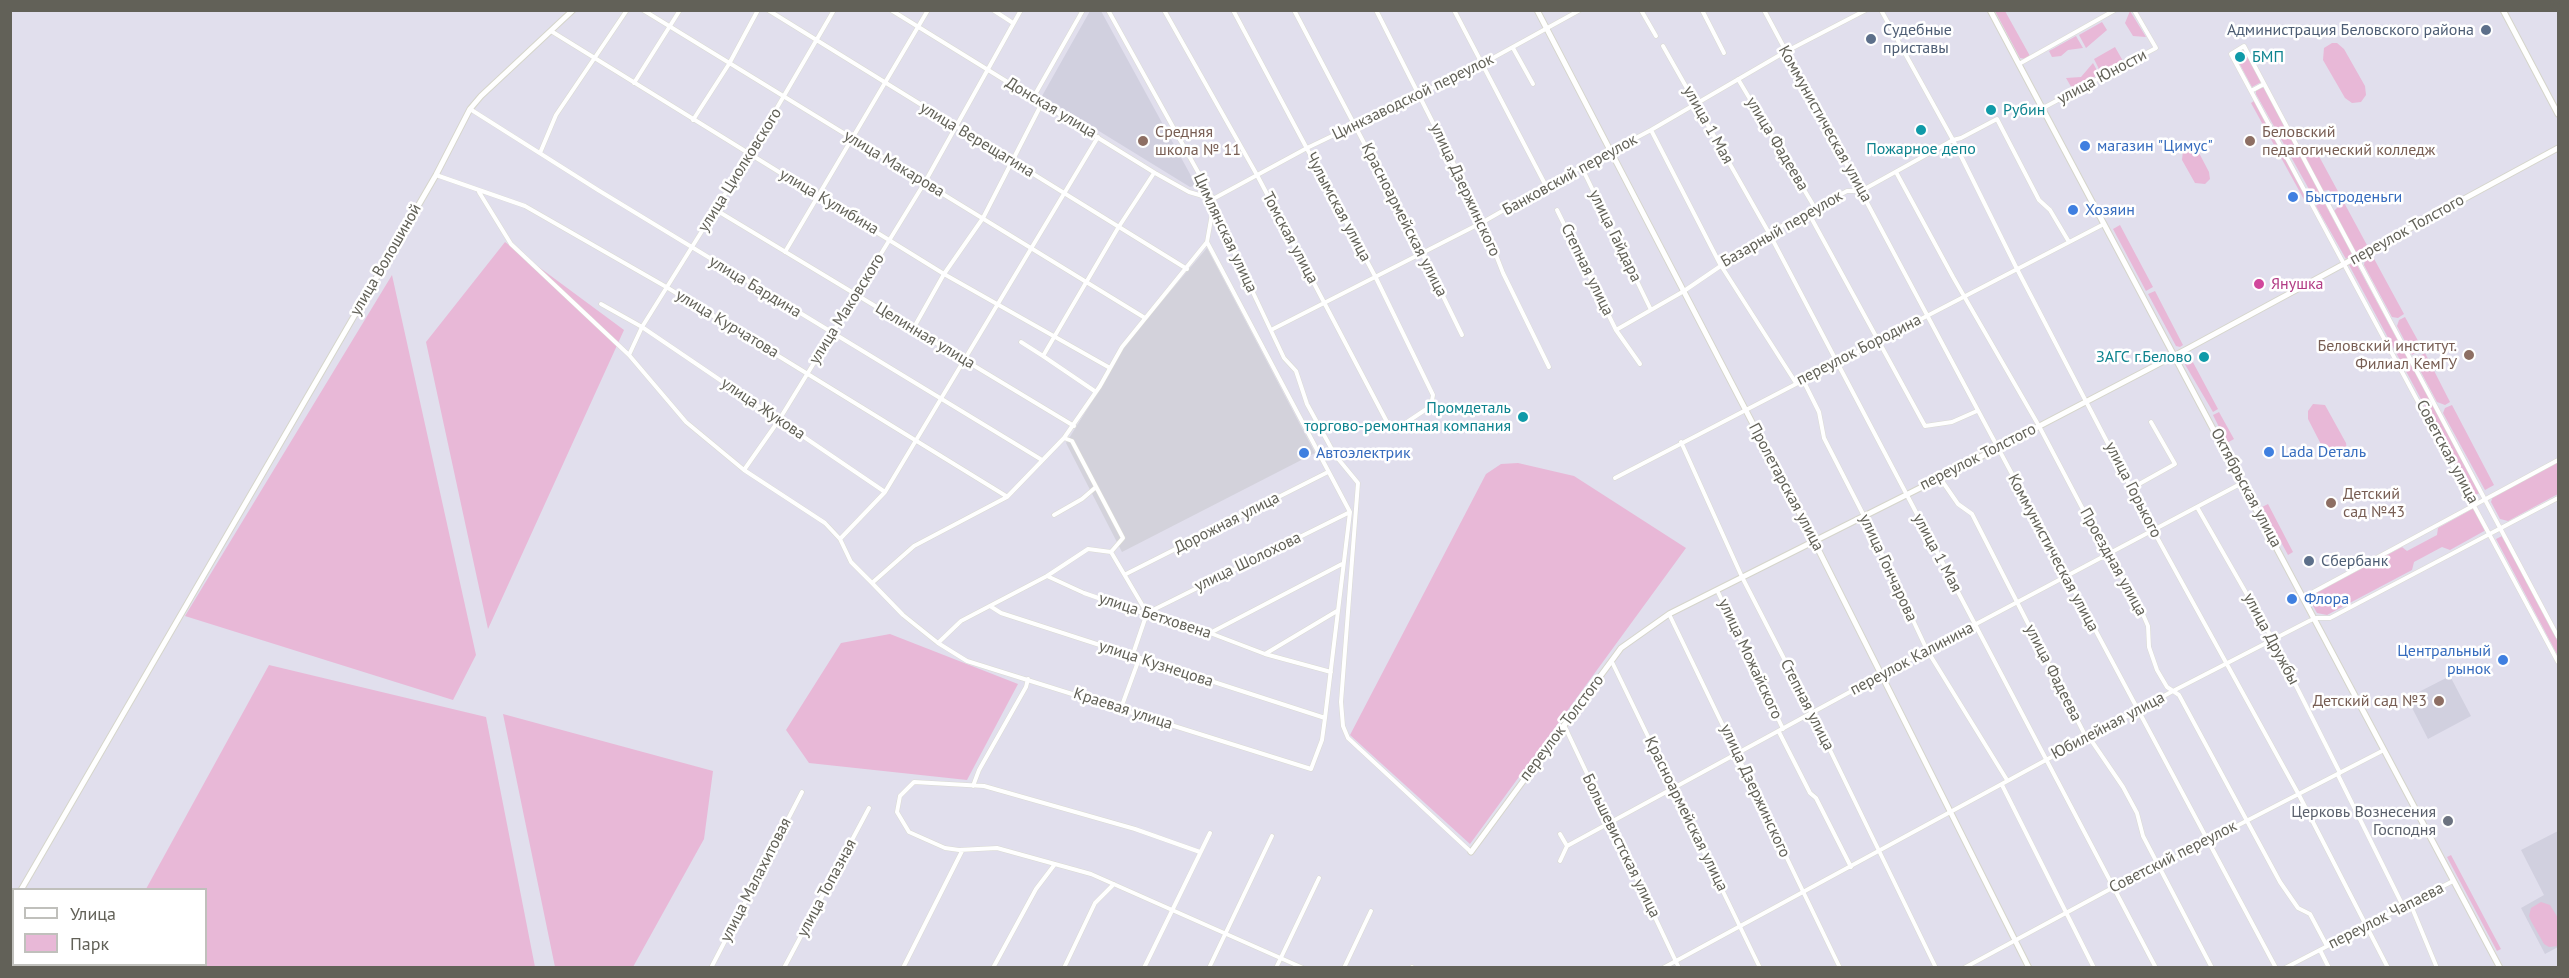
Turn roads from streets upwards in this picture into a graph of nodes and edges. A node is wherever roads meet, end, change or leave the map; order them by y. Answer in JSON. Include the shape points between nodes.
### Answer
{"nodes":[{"id":1,"x":573,"y":10,"type":"edge"},
{"id":2,"x":627,"y":10,"type":"edge"},
{"id":3,"x":643,"y":10,"type":"edge"},
{"id":4,"x":680,"y":10,"type":"edge"},
{"id":5,"x":758,"y":10,"type":"edge"},
{"id":6,"x":768,"y":10,"type":"edge"},
{"id":7,"x":834,"y":10,"type":"edge"},
{"id":8,"x":891,"y":10,"type":"edge"},
{"id":9,"x":928,"y":10,"type":"edge"},
{"id":10,"x":993,"y":10,"type":"edge"},
{"id":11,"x":1021,"y":10,"type":"edge"},
{"id":12,"x":1083,"y":10,"type":"edge"},
{"id":13,"x":1108,"y":10,"type":"edge"},
{"id":14,"x":1164,"y":10,"type":"edge"},
{"id":15,"x":1233,"y":10,"type":"edge"},
{"id":16,"x":1294,"y":10,"type":"edge"},
{"id":17,"x":1376,"y":10,"type":"edge"},
{"id":18,"x":1454,"y":10,"type":"edge"},
{"id":19,"x":1537,"y":10,"type":"edge"},
{"id":20,"x":1580,"y":10,"type":"edge"},
{"id":21,"x":1641,"y":10,"type":"edge"},
{"id":22,"x":1702,"y":10,"type":"edge"},
{"id":23,"x":1764,"y":10,"type":"edge"},
{"id":24,"x":1866,"y":10,"type":"edge"},
{"id":25,"x":1881,"y":10,"type":"edge"},
{"id":26,"x":1990,"y":10,"type":"edge"},
{"id":27,"x":2115,"y":10,"type":"edge"},
{"id":28,"x":2134,"y":10,"type":"edge"},
{"id":29,"x":2503,"y":10,"type":"edge"},
{"id":30,"x":1013,"y":23,"type":"junction"},
{"id":31,"x":670,"y":27,"type":"junction"},
{"id":32,"x":919,"y":28,"type":"junction"},
{"id":33,"x":1548,"y":30,"type":"junction"},
{"id":34,"x":551,"y":31,"type":"junction"},
{"id":35,"x":1656,"y":36,"type":"dead end"},
{"id":36,"x":816,"y":40,"type":"junction"},
{"id":37,"x":1663,"y":46,"type":"dead end"},
{"id":38,"x":1513,"y":48,"type":"junction"},
{"id":39,"x":1785,"y":52,"type":"junction"},
{"id":40,"x":1724,"y":53,"type":"dead end"},
{"id":41,"x":594,"y":58,"type":"junction"},
{"id":42,"x":729,"y":64,"type":"junction"},
{"id":43,"x":1482,"y":64,"type":"junction"},
{"id":44,"x":2019,"y":64,"type":"junction"},
{"id":45,"x":988,"y":70,"type":"junction"},
{"id":46,"x":1738,"y":80,"type":"junction"},
{"id":47,"x":634,"y":83,"type":"junction"},
{"id":48,"x":886,"y":84,"type":"junction"},
{"id":49,"x":1533,"y":84,"type":"dead end"},
{"id":50,"x":2264,"y":84,"type":"junction"},
{"id":51,"x":2251,"y":91,"type":"junction"},
{"id":52,"x":1419,"y":95,"type":"junction"},
{"id":53,"x":785,"y":97,"type":"junction"},
{"id":54,"x":1033,"y":98,"type":"junction"},
{"id":55,"x":1042,"y":103,"type":"junction"},
{"id":56,"x":1696,"y":105,"type":"junction"},
{"id":57,"x":2043,"y":108,"type":"junction"},
{"id":58,"x":470,"y":109,"type":"junction"},
{"id":59,"x":2559,"y":114,"type":"edge"},
{"id":60,"x":693,"y":120,"type":"junction"},
{"id":61,"x":1355,"y":126,"type":"junction"},
{"id":62,"x":956,"y":127,"type":"junction"},
{"id":63,"x":1651,"y":130,"type":"junction"},
{"id":64,"x":1098,"y":137,"type":"junction"},
{"id":65,"x":853,"y":140,"type":"junction"},
{"id":66,"x":1953,"y":140,"type":"junction"},
{"id":67,"x":1307,"y":148,"type":"junction"},
{"id":68,"x":2559,"y":148,"type":"edge"},
{"id":69,"x":1612,"y":152,"type":"junction"},
{"id":70,"x":540,"y":153,"type":"junction"},
{"id":71,"x":750,"y":154,"type":"junction"},
{"id":72,"x":1012,"y":161,"type":"junction"},
{"id":73,"x":1582,"y":168,"type":"junction"},
{"id":74,"x":1896,"y":172,"type":"junction"},
{"id":75,"x":1155,"y":173,"type":"junction"},
{"id":76,"x":436,"y":175,"type":"junction"},
{"id":77,"x":1257,"y":175,"type":"junction"},
{"id":78,"x":925,"y":182,"type":"junction"},
{"id":79,"x":1546,"y":186,"type":"junction"},
{"id":80,"x":479,"y":191,"type":"junction"},
{"id":81,"x":1861,"y":191,"type":"junction"},
{"id":82,"x":1065,"y":194,"type":"junction"},
{"id":83,"x":819,"y":196,"type":"junction"},
{"id":84,"x":1213,"y":199,"type":"junction"},
{"id":85,"x":1212,"y":208,"type":"junction"},
{"id":86,"x":1815,"y":208,"type":"junction"},
{"id":87,"x":716,"y":210,"type":"junction"},
{"id":88,"x":1557,"y":210,"type":"dead end"},
{"id":89,"x":1808,"y":212,"type":"junction"},
{"id":90,"x":983,"y":218,"type":"junction"},
{"id":91,"x":1483,"y":222,"type":"junction"},
{"id":92,"x":2105,"y":224,"type":"junction"},
{"id":93,"x":1118,"y":228,"type":"junction"},
{"id":94,"x":1769,"y":233,"type":"junction"},
{"id":95,"x":890,"y":239,"type":"junction"},
{"id":96,"x":1207,"y":242,"type":"junction"},
{"id":97,"x":2069,"y":242,"type":"junction"},
{"id":98,"x":692,"y":248,"type":"junction"},
{"id":99,"x":1032,"y":249,"type":"junction"},
{"id":100,"x":785,"y":252,"type":"junction"},
{"id":101,"x":1423,"y":255,"type":"junction"},
{"id":102,"x":2357,"y":258,"type":"junction"},
{"id":103,"x":1720,"y":264,"type":"junction"},
{"id":104,"x":2345,"y":264,"type":"junction"},
{"id":105,"x":1187,"y":268,"type":"junction"},
{"id":106,"x":2017,"y":269,"type":"junction"},
{"id":107,"x":944,"y":274,"type":"junction"},
{"id":108,"x":1376,"y":279,"type":"junction"},
{"id":109,"x":1088,"y":282,"type":"junction"},
{"id":110,"x":668,"y":288,"type":"junction"},
{"id":111,"x":1684,"y":291,"type":"junction"},
{"id":112,"x":856,"y":294,"type":"junction"},
{"id":113,"x":1965,"y":296,"type":"junction"},
{"id":114,"x":999,"y":303,"type":"junction"},
{"id":115,"x":601,"y":304,"type":"dead end"},
{"id":116,"x":1325,"y":304,"type":"junction"},
{"id":117,"x":1650,"y":307,"type":"junction"},
{"id":118,"x":1926,"y":316,"type":"junction"},
{"id":119,"x":1145,"y":318,"type":"junction"},
{"id":120,"x":642,"y":327,"type":"junction"},
{"id":121,"x":913,"y":329,"type":"junction"},
{"id":122,"x":1271,"y":330,"type":"junction"},
{"id":123,"x":1616,"y":330,"type":"junction"},
{"id":124,"x":832,"y":334,"type":"junction"},
{"id":125,"x":1462,"y":334,"type":"dead end"},
{"id":126,"x":1056,"y":337,"type":"junction"},
{"id":127,"x":1878,"y":341,"type":"junction"},
{"id":128,"x":1021,"y":342,"type":"dead end"},
{"id":129,"x":628,"y":355,"type":"junction"},
{"id":130,"x":2175,"y":355,"type":"junction"},
{"id":131,"x":1044,"y":356,"type":"junction"},
{"id":132,"x":965,"y":361,"type":"junction"},
{"id":133,"x":1836,"y":362,"type":"junction"},
{"id":134,"x":1641,"y":364,"type":"dead end"},
{"id":135,"x":1549,"y":367,"type":"dead end"},
{"id":136,"x":1110,"y":368,"type":"junction"},
{"id":137,"x":808,"y":373,"type":"junction"},
{"id":138,"x":1803,"y":380,"type":"junction"},
{"id":139,"x":1797,"y":383,"type":"junction"},
{"id":140,"x":1096,"y":392,"type":"junction"},
{"id":141,"x":941,"y":400,"type":"junction"},
{"id":142,"x":2087,"y":400,"type":"junction"},
{"id":143,"x":1431,"y":406,"type":"joint"},
{"id":144,"x":1746,"y":409,"type":"junction"},
{"id":145,"x":1977,"y":411,"type":"junction"},
{"id":146,"x":779,"y":420,"type":"junction"},
{"id":147,"x":2151,"y":422,"type":"dead end"},
{"id":148,"x":1074,"y":426,"type":"junction"},
{"id":149,"x":2039,"y":426,"type":"junction"},
{"id":150,"x":1064,"y":438,"type":"junction"},
{"id":151,"x":917,"y":440,"type":"junction"},
{"id":152,"x":1681,"y":442,"type":"junction"},
{"id":153,"x":1996,"y":447,"type":"junction"},
{"id":154,"x":1042,"y":460,"type":"junction"},
{"id":155,"x":2559,"y":460,"type":"edge"},
{"id":156,"x":744,"y":470,"type":"junction"},
{"id":157,"x":1328,"y":472,"type":"junction"},
{"id":158,"x":1614,"y":478,"type":"dead end"},
{"id":159,"x":1940,"y":478,"type":"junction"},
{"id":160,"x":2243,"y":483,"type":"junction"},
{"id":161,"x":1096,"y":487,"type":"junction"},
{"id":162,"x":2132,"y":488,"type":"junction"},
{"id":163,"x":885,"y":492,"type":"junction"},
{"id":164,"x":1906,"y":494,"type":"junction"},
{"id":165,"x":1007,"y":496,"type":"junction"},
{"id":166,"x":2559,"y":498,"type":"edge"},
{"id":167,"x":2485,"y":499,"type":"junction"},
{"id":168,"x":2475,"y":504,"type":"junction"},
{"id":169,"x":2197,"y":507,"type":"junction"},
{"id":170,"x":1350,"y":512,"type":"junction"},
{"id":171,"x":1054,"y":515,"type":"dead end"},
{"id":172,"x":1864,"y":516,"type":"junction"},
{"id":173,"x":2501,"y":528,"type":"junction"},
{"id":174,"x":2154,"y":530,"type":"junction"},
{"id":175,"x":2490,"y":533,"type":"junction"},
{"id":176,"x":840,"y":539,"type":"junction"},
{"id":177,"x":1814,"y":541,"type":"junction"},
{"id":178,"x":1112,"y":552,"type":"junction"},
{"id":179,"x":2107,"y":555,"type":"junction"},
{"id":180,"x":1342,"y":564,"type":"junction"},
{"id":181,"x":1126,"y":574,"type":"junction"},
{"id":182,"x":1047,"y":576,"type":"junction"},
{"id":183,"x":1742,"y":577,"type":"junction"},
{"id":184,"x":2066,"y":577,"type":"junction"},
{"id":185,"x":872,"y":583,"type":"junction"},
{"id":186,"x":1717,"y":590,"type":"junction"},
{"id":187,"x":2304,"y":597,"type":"junction"},
{"id":188,"x":2017,"y":603,"type":"junction"},
{"id":189,"x":990,"y":606,"type":"junction"},
{"id":190,"x":1337,"y":611,"type":"junction"},
{"id":191,"x":1147,"y":613,"type":"junction"},
{"id":192,"x":1669,"y":614,"type":"junction"},
{"id":193,"x":2316,"y":618,"type":"junction"},
{"id":194,"x":1976,"y":625,"type":"junction"},
{"id":195,"x":1210,"y":633,"type":"junction"},
{"id":196,"x":2559,"y":637,"type":"edge"},
{"id":197,"x":2273,"y":640,"type":"junction"},
{"id":198,"x":938,"y":643,"type":"junction"},
{"id":199,"x":1927,"y":650,"type":"junction"},
{"id":200,"x":1265,"y":654,"type":"junction"},
{"id":201,"x":1132,"y":657,"type":"junction"},
{"id":202,"x":1139,"y":659,"type":"junction"},
{"id":203,"x":1612,"y":662,"type":"junction"},
{"id":204,"x":2559,"y":662,"type":"edge"},
{"id":205,"x":2226,"y":665,"type":"junction"},
{"id":206,"x":1331,"y":672,"type":"junction"},
{"id":207,"x":1882,"y":674,"type":"junction"},
{"id":208,"x":1028,"y":680,"type":"junction"},
{"id":209,"x":2173,"y":691,"type":"junction"},
{"id":210,"x":1121,"y":708,"type":"junction"},
{"id":211,"x":2138,"y":710,"type":"junction"},
{"id":212,"x":1812,"y":713,"type":"junction"},
{"id":213,"x":1325,"y":718,"type":"junction"},
{"id":214,"x":1564,"y":724,"type":"junction"},
{"id":215,"x":1781,"y":730,"type":"junction"},
{"id":216,"x":2086,"y":737,"type":"junction"},
{"id":217,"x":2384,"y":750,"type":"junction"},
{"id":218,"x":1737,"y":753,"type":"junction"},
{"id":219,"x":2045,"y":760,"type":"junction"},
{"id":220,"x":2339,"y":774,"type":"junction"},
{"id":221,"x":2007,"y":780,"type":"junction"},
{"id":222,"x":2002,"y":785,"type":"junction"},
{"id":223,"x":973,"y":786,"type":"junction"},
{"id":224,"x":1673,"y":787,"type":"junction"},
{"id":225,"x":802,"y":792,"type":"dead end"},
{"id":226,"x":2299,"y":795,"type":"junction"},
{"id":227,"x":869,"y":808,"type":"dead end"},
{"id":228,"x":1952,"y":812,"type":"junction"},
{"id":229,"x":2246,"y":820,"type":"junction"},
{"id":230,"x":1609,"y":822,"type":"junction"},
{"id":231,"x":1210,"y":833,"type":"dead end"},
{"id":232,"x":1560,"y":834,"type":"dead end"},
{"id":233,"x":1272,"y":836,"type":"dead end"},
{"id":234,"x":2210,"y":840,"type":"junction"},
{"id":235,"x":1567,"y":846,"type":"junction"},
{"id":236,"x":962,"y":850,"type":"junction"},
{"id":237,"x":1200,"y":852,"type":"junction"},
{"id":238,"x":1471,"y":852,"type":"joint"},
{"id":239,"x":1879,"y":852,"type":"junction"},
{"id":240,"x":1560,"y":861,"type":"dead end"},
{"id":241,"x":1055,"y":864,"type":"junction"},
{"id":242,"x":2159,"y":866,"type":"junction"},
{"id":243,"x":1851,"y":867,"type":"junction"},
{"id":244,"x":1319,"y":878,"type":"dead end"},
{"id":245,"x":2454,"y":880,"type":"junction"},
{"id":246,"x":1114,"y":883,"type":"junction"},
{"id":247,"x":2114,"y":887,"type":"junction"},
{"id":248,"x":22,"y":888,"type":"edge"},
{"id":249,"x":1802,"y":892,"type":"junction"},
{"id":250,"x":2410,"y":903,"type":"junction"},
{"id":251,"x":2403,"y":906,"type":"junction"},
{"id":252,"x":1173,"y":909,"type":"junction"},
{"id":253,"x":1371,"y":911,"type":"dead end"},
{"id":254,"x":2066,"y":914,"type":"junction"},
{"id":255,"x":1739,"y":924,"type":"junction"},
{"id":256,"x":2366,"y":926,"type":"junction"},
{"id":257,"x":1225,"y":932,"type":"junction"},
{"id":258,"x":2015,"y":941,"type":"junction"},
{"id":259,"x":2327,"y":946,"type":"junction"},
{"id":260,"x":2320,"y":950,"type":"junction"},
{"id":261,"x":1281,"y":957,"type":"junction"},
{"id":262,"x":1677,"y":960,"type":"junction"},
{"id":263,"x":711,"y":968,"type":"edge"},
{"id":264,"x":784,"y":968,"type":"edge"},
{"id":265,"x":903,"y":968,"type":"edge"},
{"id":266,"x":993,"y":968,"type":"edge"},
{"id":267,"x":1064,"y":968,"type":"edge"},
{"id":268,"x":1144,"y":968,"type":"edge"},
{"id":269,"x":1209,"y":968,"type":"edge"},
{"id":270,"x":1276,"y":968,"type":"edge"},
{"id":271,"x":1303,"y":968,"type":"edge"},
{"id":272,"x":1344,"y":968,"type":"edge"},
{"id":273,"x":1663,"y":968,"type":"edge"},
{"id":274,"x":1679,"y":968,"type":"edge"},
{"id":275,"x":1760,"y":968,"type":"edge"},
{"id":276,"x":1840,"y":968,"type":"edge"},
{"id":277,"x":1936,"y":968,"type":"edge"},
{"id":278,"x":1964,"y":968,"type":"edge"},
{"id":279,"x":2029,"y":968,"type":"edge"},
{"id":280,"x":2094,"y":968,"type":"edge"},
{"id":281,"x":2156,"y":968,"type":"edge"},
{"id":282,"x":2212,"y":968,"type":"edge"},
{"id":283,"x":2276,"y":968,"type":"edge"},
{"id":284,"x":2285,"y":968,"type":"edge"},
{"id":285,"x":2329,"y":968,"type":"edge"},
{"id":286,"x":2388,"y":968,"type":"edge"},
{"id":287,"x":2437,"y":968,"type":"edge"},
{"id":288,"x":2500,"y":968,"type":"edge"}],
"edges":[{"from":1,"to":34,"type":"street","name":"улица Волошиной"},
{"from":2,"to":41,"type":"street"},
{"from":3,"to":31,"type":"street","name":"улица Макарова"},
{"from":4,"to":31,"type":"street"},
{"from":5,"to":42,"type":"street"},
{"from":6,"to":36,"type":"street","name":"улица Верещагина"},
{"from":7,"to":36,"type":"street","name":"улица Циолковского"},
{"from":8,"to":32,"type":"street","name":"Донская улица"},
{"from":9,"to":32,"type":"street"},
{"from":10,"to":30,"type":"street"},
{"from":11,"to":30,"type":"street","name":"улица Маковского"},
{"from":12,"to":54,"type":"street"},
{"from":13,"to":84,"type":"street","name":"Цимлянская улица"},
{"from":14,"to":77,"type":"street","name":"Томская улица"},
{"from":15,"to":67,"type":"street","name":"Чулымская улица"},
{"from":16,"to":61,"type":"street","name":"Красноармейская улица"},
{"from":17,"to":52,"type":"street","name":"улица Дзержинского"},
{"from":18,"to":43,"type":"street"},
{"from":19,"to":33,"type":"street","name":"Пролетарская улица"},
{"from":20,"to":33,"type":"street","name":"Цинкзаводской переулок"},
{"from":21,"to":35,"type":"street"},
{"from":22,"to":40,"type":"street"},
{"from":23,"to":39,"type":"street","name":"Коммунистическая улица"},
{"from":24,"to":39,"type":"street","name":"Банковский переулок"},
{"from":25,"to":66,"type":"street","name":"улица Горького"},
{"from":26,"to":44,"type":"street","name":"Октябрьская улица"},
{"from":27,"to":44,"type":"street"},
{"from":28,"to":57,"type":"street","name":"улица Юности","via":[[2156,48]]},
{"from":29,"to":59,"type":"street"},
{"from":30,"to":45,"type":"street","name":"улица Маковского"},
{"from":31,"to":42,"type":"street","name":"улица Макарова"},
{"from":31,"to":47,"type":"street"},
{"from":32,"to":45,"type":"street","name":"Донская улица"},
{"from":32,"to":48,"type":"street"},
{"from":33,"to":38,"type":"street","name":"Цинкзаводской переулок"},
{"from":33,"to":69,"type":"street","name":"Пролетарская улица"},
{"from":34,"to":41,"type":"street","name":"улица Кулибина"},
{"from":34,"to":58,"type":"street","name":"улица Волошиной"},
{"from":36,"to":48,"type":"street","name":"улица Верещагина"},
{"from":36,"to":53,"type":"street","name":"улица Циолковского"},
{"from":37,"to":56,"type":"street","name":"улица 1 Мая"},
{"from":38,"to":43,"type":"street","name":"Цинкзаводской переулок"},
{"from":38,"to":49,"type":"street"},
{"from":39,"to":46,"type":"street","name":"Банковский переулок"},
{"from":39,"to":81,"type":"street","name":"Коммунистическая улица"},
{"from":41,"to":47,"type":"street","name":"улица Кулибина"},
{"from":41,"to":70,"type":"street","via":[[556,115]]},
{"from":42,"to":53,"type":"street","name":"улица Макарова"},
{"from":42,"to":60,"type":"street"},
{"from":43,"to":52,"type":"street","name":"Цинкзаводской переулок"},
{"from":43,"to":79,"type":"street"},
{"from":44,"to":57,"type":"street","name":"Октябрьская улица"},
{"from":45,"to":54,"type":"street","name":"Донская улица"},
{"from":45,"to":62,"type":"street","name":"улица Маковского"},
{"from":46,"to":56,"type":"street","name":"Банковский переулок"},
{"from":46,"to":86,"type":"street","name":"улица Фадеева"},
{"from":47,"to":60,"type":"street","name":"улица Кулибина"},
{"from":48,"to":62,"type":"street","name":"улица Верещагина"},
{"from":48,"to":65,"type":"street"},
{"from":50,"to":51,"type":"street"},
{"from":50,"to":51,"type":"street","name":"Советская улица","via":[[2244,46],[2231,54]]},
{"from":50,"to":102,"type":"street","name":"Советская улица"},
{"from":51,"to":104,"type":"street","name":"Советская улица"},
{"from":52,"to":61,"type":"street","name":"Цинкзаводской переулок"},
{"from":52,"to":91,"type":"street","name":"улица Дзержинского"},
{"from":53,"to":65,"type":"street","name":"улица Макарова"},
{"from":53,"to":71,"type":"street","name":"улица Циолковского"},
{"from":54,"to":55,"type":"street","name":"Донская улица"},
{"from":55,"to":64,"type":"street","name":"Донская улица"},
{"from":55,"to":72,"type":"street"},
{"from":56,"to":63,"type":"street","name":"Банковский переулок"},
{"from":56,"to":94,"type":"street","name":"улица 1 Мая"},
{"from":57,"to":92,"type":"street","name":"Октябрьская улица"},
{"from":58,"to":70,"type":"street","name":"улица Бардина"},
{"from":58,"to":76,"type":"street","name":"улица Волошиной"},
{"from":60,"to":71,"type":"street","name":"улица Кулибина"},
{"from":61,"to":67,"type":"street","name":"Цинкзаводской переулок"},
{"from":61,"to":101,"type":"street","name":"Красноармейская улица"},
{"from":62,"to":72,"type":"street","name":"улица Верещагина"},
{"from":62,"to":78,"type":"street","name":"улица Маковского"},
{"from":63,"to":69,"type":"street","name":"Банковский переулок"},
{"from":63,"to":103,"type":"street"},
{"from":64,"to":75,"type":"street","name":"Донская улица"},
{"from":64,"to":82,"type":"street"},
{"from":65,"to":78,"type":"street","name":"улица Макарова"},
{"from":65,"to":83,"type":"street"},
{"from":66,"to":74,"type":"street","name":"Базарный переулок"},
{"from":66,"to":97,"type":"street","name":"Базарный переулок","via":[[1997,119],[2039,200],[2050,210]]},
{"from":66,"to":106,"type":"street","name":"улица Горького"},
{"from":67,"to":77,"type":"street","name":"Цинкзаводской переулок"},
{"from":67,"to":108,"type":"street","name":"Чулымская улица"},
{"from":68,"to":102,"type":"street","name":"переулок Толстого"},
{"from":69,"to":73,"type":"street","name":"Банковский переулок"},
{"from":69,"to":111,"type":"street","name":"Пролетарская улица"},
{"from":70,"to":98,"type":"street","name":"улица Бардина"},
{"from":71,"to":83,"type":"street","name":"улица Кулибина"},
{"from":71,"to":87,"type":"street","name":"улица Циолковского"},
{"from":72,"to":82,"type":"street","name":"улица Верещагина"},
{"from":72,"to":90,"type":"street"},
{"from":73,"to":79,"type":"street","name":"Банковский переулок"},
{"from":73,"to":117,"type":"street","name":"улица Гайдара"},
{"from":74,"to":81,"type":"street","name":"Базарный переулок"},
{"from":74,"to":113,"type":"street","name":"Проездная улица"},
{"from":75,"to":84,"type":"street","name":"Донская улица","via":[[1189,192]]},
{"from":75,"to":93,"type":"street"},
{"from":76,"to":80,"type":"street","name":"улица Курчатова"},
{"from":76,"to":248,"type":"street","name":"улица Волошиной"},
{"from":77,"to":84,"type":"street","name":"Цинкзаводской переулок"},
{"from":77,"to":116,"type":"street","name":"Томская улица"},
{"from":78,"to":90,"type":"street","name":"улица Макарова"},
{"from":78,"to":95,"type":"street","name":"улица Маковского"},
{"from":79,"to":91,"type":"street","name":"Банковский переулок"},
{"from":80,"to":110,"type":"street","name":"улица Курчатова","via":[[525,206]]},
{"from":80,"to":129,"type":"street","name":"Краевая улица","via":[[511,243]]},
{"from":81,"to":86,"type":"street","name":"Базарный переулок","via":[[1847,191]]},
{"from":81,"to":118,"type":"street","name":"Коммунистическая улица"},
{"from":82,"to":93,"type":"street","name":"улица Верещагина"},
{"from":82,"to":99,"type":"street"},
{"from":83,"to":95,"type":"street","name":"улица Кулибина"},
{"from":83,"to":100,"type":"street"},
{"from":84,"to":85,"type":"street","name":"Цимлянская улица"},
{"from":85,"to":96,"type":"street"},
{"from":85,"to":122,"type":"street","name":"Цимлянская улица"},
{"from":86,"to":89,"type":"street","name":"Базарный переулок"},
{"from":87,"to":98,"type":"street","name":"улица Циолковского"},
{"from":87,"to":100,"type":"street","name":"Целинная улица"},
{"from":88,"to":123,"type":"street","name":"Степная улица"},
{"from":89,"to":94,"type":"street","name":"Базарный переулок"},
{"from":89,"to":127,"type":"street","name":"улица Фадеева"},
{"from":90,"to":99,"type":"street","name":"улица Макарова"},
{"from":90,"to":107,"type":"street"},
{"from":91,"to":101,"type":"street","name":"Банковский переулок"},
{"from":91,"to":135,"type":"street","name":"улица Дзержинского"},
{"from":92,"to":97,"type":"street","name":"переулок Бородина"},
{"from":92,"to":130,"type":"street","name":"Октябрьская улица"},
{"from":93,"to":105,"type":"street","name":"улица Верещагина"},
{"from":93,"to":109,"type":"street"},
{"from":94,"to":103,"type":"street","name":"Базарный переулок"},
{"from":94,"to":133,"type":"street","name":"улица 1 Мая"},
{"from":95,"to":107,"type":"street","name":"улица Кулибина"},
{"from":95,"to":112,"type":"street","name":"улица Маковского"},
{"from":96,"to":105,"type":"street"},
{"from":96,"to":157,"type":"street"},
{"from":97,"to":106,"type":"street","name":"переулок Бородина"},
{"from":98,"to":110,"type":"street","name":"улица Циолковского"},
{"from":98,"to":124,"type":"street","name":"улица Бардина"},
{"from":99,"to":109,"type":"street","name":"улица Макарова"},
{"from":99,"to":114,"type":"street"},
{"from":100,"to":112,"type":"street","name":"Целинная улица"},
{"from":101,"to":108,"type":"street","name":"Банковский переулок"},
{"from":101,"to":125,"type":"street","name":"Красноармейская улица"},
{"from":102,"to":104,"type":"street","name":"переулок Толстого"},
{"from":102,"to":167,"type":"street","name":"Советская улица"},
{"from":103,"to":111,"type":"street","name":"Базарный переулок"},
{"from":103,"to":139,"type":"street"},
{"from":104,"to":130,"type":"street","name":"переулок Толстого"},
{"from":104,"to":168,"type":"street","name":"Советская улица"},
{"from":105,"to":119,"type":"street"},
{"from":106,"to":113,"type":"street","name":"переулок Бородина"},
{"from":106,"to":142,"type":"street","name":"улица Горького"},
{"from":107,"to":114,"type":"street","name":"улица Кулибина"},
{"from":107,"to":121,"type":"street"},
{"from":108,"to":116,"type":"street","name":"Банковский переулок"},
{"from":108,"to":143,"type":"street","name":"Чулымская улица","via":[[1432,395]]},
{"from":109,"to":119,"type":"street","name":"улица Макарова"},
{"from":109,"to":126,"type":"street"},
{"from":110,"to":120,"type":"street","name":"улица Циолковского"},
{"from":110,"to":137,"type":"street","name":"улица Курчатова"},
{"from":111,"to":117,"type":"street","name":"Базарный переулок"},
{"from":111,"to":144,"type":"street","name":"Пролетарская улица"},
{"from":112,"to":121,"type":"street","name":"Целинная улица"},
{"from":112,"to":124,"type":"street","name":"улица Маковского"},
{"from":113,"to":118,"type":"street","name":"переулок Бородина"},
{"from":113,"to":149,"type":"street","name":"Проездная улица"},
{"from":114,"to":126,"type":"street","name":"улица Кулибина"},
{"from":114,"to":132,"type":"street"},
{"from":115,"to":120,"type":"street","name":"улица Жукова"},
{"from":116,"to":122,"type":"street","name":"Банковский переулок"},
{"from":116,"to":143,"type":"street","name":"Томская улица","via":[[1387,422],[1393,427],[1401,426]]},
{"from":117,"to":123,"type":"street","name":"Базарный переулок"},
{"from":118,"to":127,"type":"street","name":"переулок Бородина"},
{"from":118,"to":145,"type":"street","name":"Коммунистическая улица"},
{"from":119,"to":136,"type":"street"},
{"from":120,"to":129,"type":"street","name":"улица Циолковского"},
{"from":120,"to":146,"type":"street","name":"улица Жукова"},
{"from":121,"to":132,"type":"street","name":"Целинная улица"},
{"from":122,"to":238,"type":"street","name":"Цимлянская улица","via":[[1284,358],[1296,371],[1307,404],[1335,455],[1358,483],[1341,702],[1343,726],[1355,747]]},
{"from":123,"to":134,"type":"street","name":"Степная улица"},
{"from":124,"to":137,"type":"street","name":"улица Маковского"},
{"from":124,"to":141,"type":"street","name":"улица Бардина"},
{"from":126,"to":131,"type":"street"},
{"from":126,"to":136,"type":"street","name":"улица Кулибина"},
{"from":127,"to":133,"type":"street","name":"переулок Бородина"},
{"from":127,"to":145,"type":"street","name":"улица Фадеева","via":[[1925,426],[1952,422]]},
{"from":128,"to":131,"type":"street"},
{"from":129,"to":156,"type":"street","name":"Краевая улица","via":[[686,422]]},
{"from":130,"to":142,"type":"street","name":"переулок Толстого"},
{"from":130,"to":160,"type":"street","name":"Октябрьская улица"},
{"from":131,"to":140,"type":"street"},
{"from":132,"to":141,"type":"street"},
{"from":132,"to":148,"type":"street","name":"Целинная улица"},
{"from":133,"to":138,"type":"street","name":"переулок Бородина"},
{"from":133,"to":164,"type":"street","name":"улица 1 Мая"},
{"from":136,"to":140,"type":"street"},
{"from":137,"to":146,"type":"street","name":"улица Маковского"},
{"from":137,"to":151,"type":"street","name":"улица Курчатова"},
{"from":138,"to":139,"type":"street","name":"переулок Бородина"},
{"from":138,"to":172,"type":"street","name":"улица Гончарова","via":[[1819,412],[1824,438]]},
{"from":139,"to":144,"type":"street","name":"переулок Бородина"},
{"from":140,"to":148,"type":"street"},
{"from":141,"to":151,"type":"street"},
{"from":141,"to":154,"type":"street","name":"улица Бардина"},
{"from":142,"to":149,"type":"street","name":"переулок Толстого"},
{"from":142,"to":162,"type":"street","name":"улица Горького"},
{"from":144,"to":152,"type":"street","name":"переулок Бородина"},
{"from":144,"to":177,"type":"street","name":"Пролетарская улица"},
{"from":145,"to":153,"type":"street","name":"Коммунистическая улица"},
{"from":146,"to":156,"type":"street","name":"улица Маковского"},
{"from":146,"to":163,"type":"street","name":"улица Жукова"},
{"from":147,"to":162,"type":"street","via":[[2175,464]]},
{"from":148,"to":150,"type":"street"},
{"from":149,"to":153,"type":"street","name":"переулок Толстого"},
{"from":149,"to":179,"type":"street","name":"Проездная улица"},
{"from":150,"to":154,"type":"street"},
{"from":150,"to":161,"type":"street","via":[[1072,441]]},
{"from":151,"to":163,"type":"street"},
{"from":151,"to":165,"type":"street","name":"улица Курчатова"},
{"from":152,"to":158,"type":"street","name":"переулок Бородина"},
{"from":152,"to":183,"type":"street","name":"Степная улица"},
{"from":153,"to":159,"type":"street","name":"переулок Толстого"},
{"from":153,"to":184,"type":"street","name":"Коммунистическая улица"},
{"from":154,"to":165,"type":"street"},
{"from":155,"to":167,"type":"street"},
{"from":156,"to":176,"type":"street","name":"Краевая улица","via":[[825,523]]},
{"from":157,"to":170,"type":"street"},
{"from":157,"to":181,"type":"street","name":"Дорожная улица"},
{"from":159,"to":164,"type":"street","name":"переулок Толстого"},
{"from":159,"to":188,"type":"street","name":"улица Фадеева","via":[[1958,504],[1972,514]]},
{"from":160,"to":169,"type":"street","name":"переулок Калинина"},
{"from":160,"to":187,"type":"street","name":"Октябрьская улица"},
{"from":161,"to":171,"type":"street"},
{"from":161,"to":178,"type":"street","via":[[1123,538]]},
{"from":162,"to":174,"type":"street","name":"улица Горького"},
{"from":163,"to":176,"type":"street"},
{"from":164,"to":172,"type":"street","name":"переулок Толстого"},
{"from":164,"to":194,"type":"street","name":"улица 1 Мая"},
{"from":165,"to":185,"type":"street","via":[[914,546]]},
{"from":166,"to":173,"type":"street","name":"Юбилейная улица"},
{"from":167,"to":168,"type":"street"},
{"from":167,"to":173,"type":"street","name":"Советская улица"},
{"from":168,"to":175,"type":"street","name":"Советская улица"},
{"from":168,"to":187,"type":"street"},
{"from":169,"to":174,"type":"street","name":"переулок Калинина"},
{"from":169,"to":197,"type":"street","name":"улица Дружбы"},
{"from":170,"to":180,"type":"street"},
{"from":170,"to":191,"type":"street","name":"улица Шолохова"},
{"from":172,"to":177,"type":"street","name":"переулок Толстого"},
{"from":172,"to":199,"type":"street","name":"улица Гончарова"},
{"from":173,"to":175,"type":"street","name":"Юбилейная улица"},
{"from":173,"to":196,"type":"street","name":"Советская улица"},
{"from":174,"to":179,"type":"street","name":"переулок Калинина"},
{"from":174,"to":205,"type":"street","name":"улица Горького"},
{"from":175,"to":193,"type":"street","name":"Юбилейная улица","via":[[2330,618]]},
{"from":175,"to":204,"type":"street","name":"Советская улица"},
{"from":176,"to":185,"type":"street","name":"Краевая улица","via":[[851,562]]},
{"from":177,"to":183,"type":"street","name":"переулок Толстого"},
{"from":177,"to":207,"type":"street","name":"Пролетарская улица"},
{"from":178,"to":181,"type":"street"},
{"from":178,"to":182,"type":"street","via":[[1088,549]]},
{"from":179,"to":184,"type":"street","name":"переулок Калинина"},
{"from":179,"to":209,"type":"street","name":"Проездная улица","via":[[2135,596],[2148,626],[2149,647],[2157,670]]},
{"from":180,"to":190,"type":"street"},
{"from":180,"to":195,"type":"street"},
{"from":181,"to":191,"type":"street"},
{"from":182,"to":189,"type":"street"},
{"from":182,"to":191,"type":"street","name":"улица Бетховена","via":[[1084,593]]},
{"from":183,"to":186,"type":"street","name":"переулок Толстого"},
{"from":183,"to":212,"type":"street","name":"Степная улица"},
{"from":184,"to":188,"type":"street","name":"переулок Калинина"},
{"from":184,"to":211,"type":"street","name":"Коммунистическая улица"},
{"from":185,"to":198,"type":"street","name":"Краевая улица"},
{"from":186,"to":192,"type":"street","name":"переулок Толстого"},
{"from":186,"to":215,"type":"street","name":"улица Можайского"},
{"from":187,"to":193,"type":"street","name":"Октябрьская улица"},
{"from":188,"to":194,"type":"street","name":"переулок Калинина"},
{"from":188,"to":216,"type":"street","name":"улица Фадеева"},
{"from":189,"to":198,"type":"street","via":[[961,621]]},
{"from":189,"to":201,"type":"street","name":"улица Кузнецова","via":[[1001,614]]},
{"from":190,"to":200,"type":"street"},
{"from":190,"to":206,"type":"street"},
{"from":191,"to":195,"type":"street","name":"улица Бетховена"},
{"from":191,"to":201,"type":"street"},
{"from":192,"to":203,"type":"street","name":"переулок Толстого","via":[[1622,648]]},
{"from":192,"to":218,"type":"street","name":"улица Дзержинского"},
{"from":193,"to":197,"type":"street","name":"Юбилейная улица"},
{"from":193,"to":217,"type":"street","name":"Октябрьская улица"},
{"from":194,"to":199,"type":"street","name":"переулок Калинина"},
{"from":194,"to":219,"type":"street","name":"улица 1 Мая"},
{"from":195,"to":200,"type":"street","name":"улица Бетховена"},
{"from":197,"to":205,"type":"street","name":"Юбилейная улица"},
{"from":197,"to":220,"type":"street","name":"улица Дружбы"},
{"from":198,"to":208,"type":"street","name":"Краевая улица","via":[[967,661]]},
{"from":199,"to":207,"type":"street","name":"переулок Калинина"},
{"from":199,"to":221,"type":"street","name":"улица Гончарова"},
{"from":200,"to":206,"type":"street","name":"улица Бетховена"},
{"from":201,"to":202,"type":"street","name":"улица Кузнецова"},
{"from":202,"to":210,"type":"street"},
{"from":202,"to":213,"type":"street","name":"улица Кузнецова"},
{"from":203,"to":214,"type":"street","name":"переулок Толстого"},
{"from":203,"to":224,"type":"street","name":"Красноармейская улица"},
{"from":205,"to":209,"type":"street","name":"Юбилейная улица"},
{"from":205,"to":226,"type":"street","name":"улица Горького"},
{"from":206,"to":213,"type":"street"},
{"from":207,"to":212,"type":"street","name":"переулок Калинина"},
{"from":207,"to":228,"type":"street","name":"Пролетарская улица"},
{"from":208,"to":210,"type":"street","name":"Краевая улица"},
{"from":208,"to":223,"type":"street"},
{"from":209,"to":211,"type":"street","name":"Юбилейная улица"},
{"from":209,"to":229,"type":"street","name":"Проездная улица","via":[[2179,694]]},
{"from":210,"to":213,"type":"street","name":"Краевая улица","via":[[1311,769]]},
{"from":211,"to":216,"type":"street","name":"Юбилейная улица"},
{"from":211,"to":234,"type":"street","name":"Коммунистическая улица"},
{"from":212,"to":215,"type":"street","name":"переулок Калинина"},
{"from":212,"to":239,"type":"street","name":"Степная улица"},
{"from":214,"to":230,"type":"street","name":"Большевистская улица"},
{"from":214,"to":238,"type":"street","name":"переулок Толстого"},
{"from":215,"to":218,"type":"street","name":"переулок Калинина"},
{"from":215,"to":243,"type":"street","name":"улица Можайского","via":[[1810,794],[1816,798]]},
{"from":216,"to":219,"type":"street","name":"Юбилейная улица"},
{"from":216,"to":242,"type":"street","name":"улица Фадеева","via":[[2123,787]]},
{"from":217,"to":220,"type":"street","name":"Советский переулок"},
{"from":217,"to":245,"type":"street","name":"Октябрьская улица"},
{"from":218,"to":224,"type":"street","name":"переулок Калинина"},
{"from":218,"to":249,"type":"street","name":"улица Дзержинского"},
{"from":219,"to":221,"type":"street","name":"Юбилейная улица"},
{"from":219,"to":247,"type":"street","name":"улица 1 Мая"},
{"from":220,"to":226,"type":"street","name":"Советский переулок"},
{"from":220,"to":251,"type":"street","name":"улица Дружбы"},
{"from":221,"to":222,"type":"street","name":"Юбилейная улица"},
{"from":222,"to":228,"type":"street","name":"Юбилейная улица"},
{"from":222,"to":254,"type":"street"},
{"from":223,"to":236,"type":"street","via":[[914,782],[900,796],[897,812],[909,832],[945,848]]},
{"from":223,"to":237,"type":"street","via":[[1135,829]]},
{"from":224,"to":230,"type":"street","name":"переулок Калинина"},
{"from":224,"to":255,"type":"street","name":"Красноармейская улица"},
{"from":225,"to":263,"type":"street","name":"улица Малахитовая"},
{"from":226,"to":229,"type":"street","name":"Советский переулок"},
{"from":226,"to":256,"type":"street","name":"улица Горького"},
{"from":227,"to":264,"type":"street","name":"улица Топазная"},
{"from":228,"to":239,"type":"street","name":"Юбилейная улица"},
{"from":228,"to":258,"type":"street","name":"Пролетарская улица"},
{"from":229,"to":234,"type":"street","name":"Советский переулок"},
{"from":229,"to":259,"type":"street","name":"Проездная улица","via":[[2280,882],[2298,908],[2310,914]]},
{"from":230,"to":235,"type":"street","name":"переулок Калинина"},
{"from":230,"to":262,"type":"street","name":"Большевистская улица"},
{"from":231,"to":237,"type":"street"},
{"from":232,"to":235,"type":"street"},
{"from":233,"to":257,"type":"street"},
{"from":234,"to":242,"type":"street","name":"Советский переулок"},
{"from":234,"to":283,"type":"street","name":"Коммунистическая улица"},
{"from":235,"to":240,"type":"street"},
{"from":236,"to":241,"type":"street","via":[[997,848]]},
{"from":236,"to":265,"type":"street"},
{"from":237,"to":252,"type":"street"},
{"from":239,"to":243,"type":"street","name":"Юбилейная улица"},
{"from":239,"to":277,"type":"street","name":"Степная улица"},
{"from":241,"to":246,"type":"street"},
{"from":241,"to":266,"type":"street","via":[[1036,889]]},
{"from":242,"to":247,"type":"street","name":"Советский переулок"},
{"from":242,"to":282,"type":"street","name":"улица Фадеева"},
{"from":243,"to":249,"type":"street","name":"Юбилейная улица"},
{"from":244,"to":261,"type":"street"},
{"from":245,"to":250,"type":"street","name":"переулок Чапаева"},
{"from":245,"to":288,"type":"street","name":"Октябрьская улица"},
{"from":246,"to":252,"type":"street"},
{"from":246,"to":267,"type":"street","via":[[1095,903]]},
{"from":247,"to":254,"type":"street","name":"Советский переулок"},
{"from":247,"to":281,"type":"street","name":"улица 1 Мая"},
{"from":249,"to":255,"type":"street","name":"Юбилейная улица"},
{"from":249,"to":276,"type":"street","name":"улица Дзержинского"},
{"from":250,"to":251,"type":"street","name":"переулок Чапаева"},
{"from":250,"to":287,"type":"street"},
{"from":251,"to":256,"type":"street","name":"переулок Чапаева"},
{"from":252,"to":257,"type":"street"},
{"from":252,"to":268,"type":"street"},
{"from":253,"to":272,"type":"street"},
{"from":254,"to":258,"type":"street","name":"Советский переулок"},
{"from":254,"to":280,"type":"street"},
{"from":255,"to":262,"type":"street","name":"Юбилейная улица"},
{"from":255,"to":275,"type":"street","name":"Красноармейская улица"},
{"from":256,"to":259,"type":"street","name":"переулок Чапаева"},
{"from":256,"to":286,"type":"street","name":"улица Горького"},
{"from":257,"to":261,"type":"street"},
{"from":257,"to":269,"type":"street"},
{"from":258,"to":278,"type":"street","name":"Советский переулок"},
{"from":258,"to":279,"type":"street","name":"Пролетарская улица"},
{"from":259,"to":260,"type":"street","name":"переулок Чапаева"},
{"from":260,"to":284,"type":"street","name":"переулок Чапаева"},
{"from":260,"to":285,"type":"street"},
{"from":261,"to":270,"type":"street"},
{"from":261,"to":271,"type":"street"},
{"from":262,"to":273,"type":"street","name":"Юбилейная улица"},
{"from":262,"to":274,"type":"street","name":"Большевистская улица"}]}
